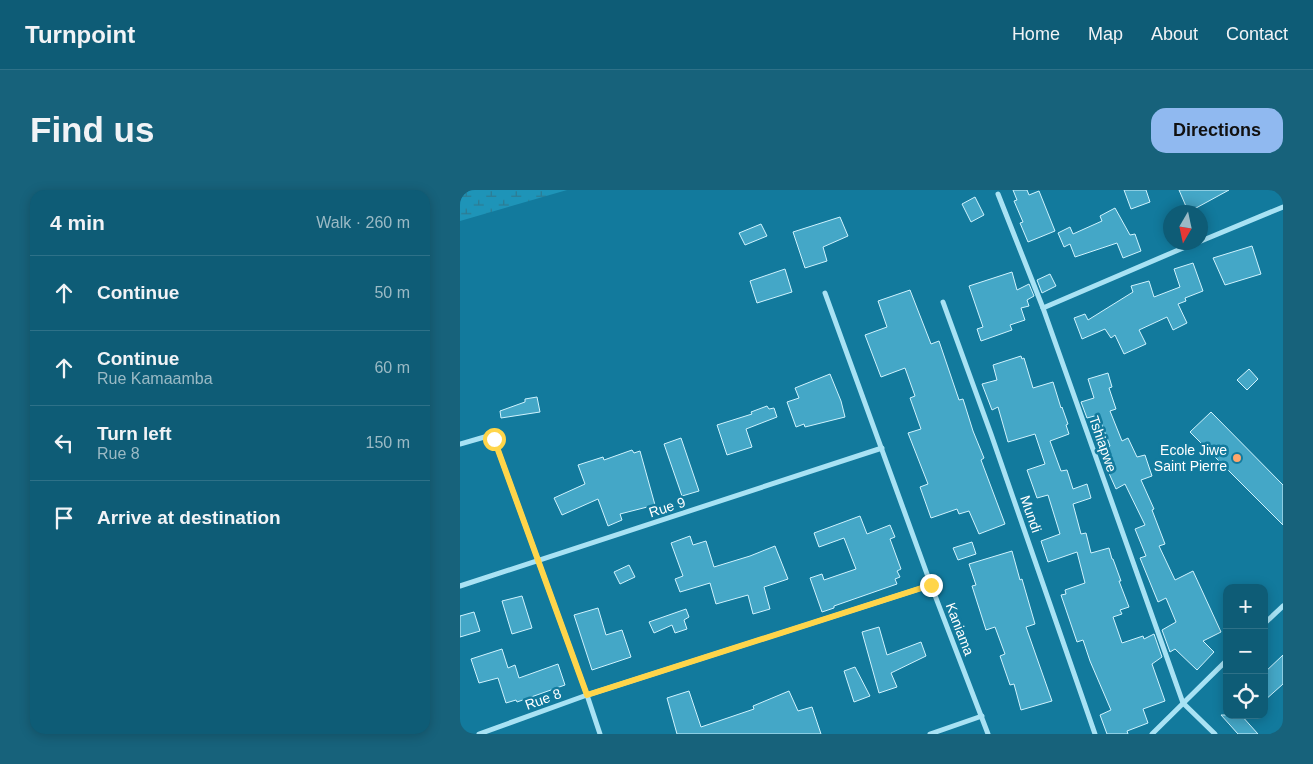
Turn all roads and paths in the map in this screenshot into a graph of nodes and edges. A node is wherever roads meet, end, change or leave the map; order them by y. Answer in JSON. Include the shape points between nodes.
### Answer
{"nodes":[{"id":1,"x":998,"y":194,"type":"dead end"},
{"id":2,"x":1283,"y":207,"type":"edge"},
{"id":3,"x":1208,"y":238,"type":"edge"},
{"id":4,"x":1178,"y":250,"type":"edge"},
{"id":5,"x":825,"y":293,"type":"dead end"},
{"id":6,"x":943,"y":302,"type":"dead end"},
{"id":7,"x":1043,"y":308,"type":"junction"},
{"id":8,"x":460,"y":444,"type":"edge"},
{"id":9,"x":882,"y":448,"type":"junction"},
{"id":10,"x":539,"y":561,"type":"junction"},
{"id":11,"x":931,"y":585,"type":"junction"},
{"id":12,"x":460,"y":586,"type":"edge"},
{"id":13,"x":1283,"y":607,"type":"edge"},
{"id":14,"x":1268,"y":620,"type":"edge"},
{"id":15,"x":1223,"y":664,"type":"edge"},
{"id":16,"x":587,"y":695,"type":"junction"},
{"id":17,"x":1183,"y":703,"type":"junction"},
{"id":18,"x":982,"y":716,"type":"junction"},
{"id":19,"x":479,"y":734,"type":"edge"},
{"id":20,"x":600,"y":734,"type":"edge"},
{"id":21,"x":930,"y":734,"type":"edge"},
{"id":22,"x":988,"y":734,"type":"edge"},
{"id":23,"x":1095,"y":734,"type":"edge"},
{"id":24,"x":1152,"y":734,"type":"edge"},
{"id":25,"x":1215,"y":734,"type":"edge"}],
"edges":[{"from":1,"to":7,"type":"street","name":"Tshiapwe"},
{"from":2,"to":3,"type":"street"},
{"from":4,"to":7,"type":"street"},
{"from":5,"to":9,"type":"street","name":"Kaniama"},
{"from":6,"to":23,"type":"street","name":"Mundi"},
{"from":7,"to":17,"type":"street","name":"Tshiapwe"},
{"from":8,"to":10,"type":"street","via":[[488,436],[494,439]]},
{"from":9,"to":10,"type":"street","name":"Rue 9"},
{"from":9,"to":11,"type":"street","name":"Kaniama"},
{"from":10,"to":12,"type":"street","name":"Rue 9"},
{"from":10,"to":16,"type":"street"},
{"from":11,"to":16,"type":"street","name":"Rue 8"},
{"from":11,"to":18,"type":"street","name":"Kaniama"},
{"from":13,"to":14,"type":"street"},
{"from":15,"to":17,"type":"street"},
{"from":16,"to":19,"type":"street","name":"Rue 8"},
{"from":16,"to":20,"type":"street"},
{"from":17,"to":24,"type":"street"},
{"from":17,"to":25,"type":"street"},
{"from":18,"to":21,"type":"street"},
{"from":18,"to":22,"type":"street","name":"Kaniama"}]}
